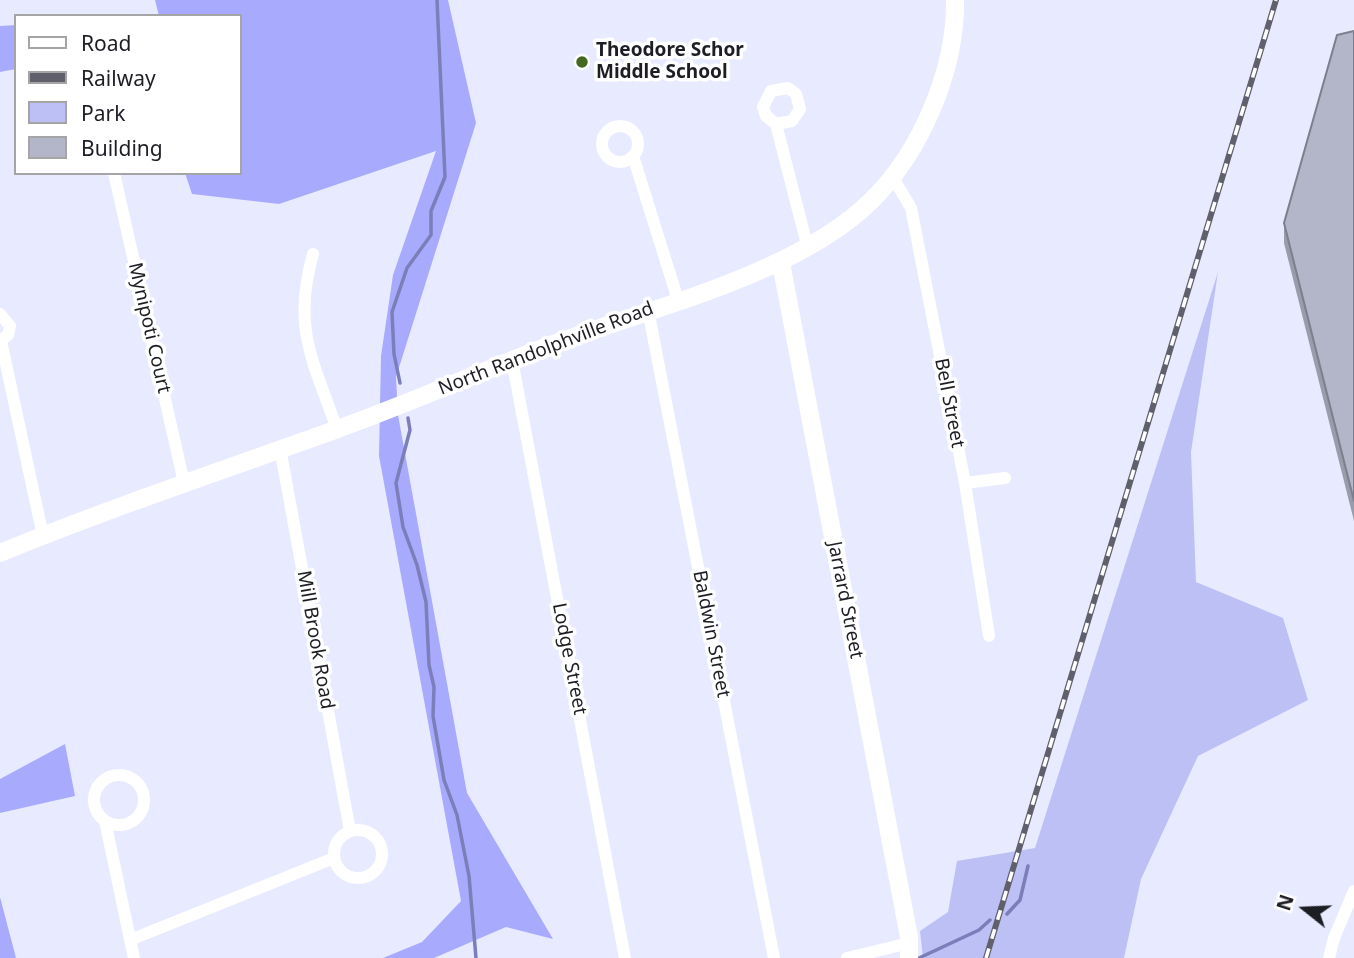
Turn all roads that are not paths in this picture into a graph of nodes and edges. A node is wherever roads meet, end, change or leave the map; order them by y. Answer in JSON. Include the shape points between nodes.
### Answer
{"nodes":[{"id":1,"x":955,"y":0,"type":"edge"},
{"id":2,"x":776,"y":124,"type":"dead end"},
{"id":3,"x":633,"y":156,"type":"dead end"},
{"id":4,"x":114,"y":175,"type":"edge"},
{"id":5,"x":892,"y":176,"type":"junction"},
{"id":6,"x":807,"y":245,"type":"junction"},
{"id":7,"x":313,"y":254,"type":"dead end"},
{"id":8,"x":781,"y":263,"type":"junction"},
{"id":9,"x":678,"y":300,"type":"junction"},
{"id":10,"x":648,"y":310,"type":"junction"},
{"id":11,"x":0,"y":314,"type":"edge"},
{"id":12,"x":0,"y":341,"type":"edge"},
{"id":13,"x":512,"y":360,"type":"junction"},
{"id":14,"x":337,"y":429,"type":"junction"},
{"id":15,"x":280,"y":448,"type":"junction"},
{"id":16,"x":1005,"y":478,"type":"dead end"},
{"id":17,"x":184,"y":483,"type":"junction"},
{"id":18,"x":964,"y":483,"type":"junction"},
{"id":19,"x":43,"y":536,"type":"junction"},
{"id":20,"x":0,"y":553,"type":"edge"},
{"id":21,"x":989,"y":636,"type":"dead end"},
{"id":22,"x":105,"y":821,"type":"junction"},
{"id":23,"x":350,"y":831,"type":"junction"},
{"id":24,"x":334,"y":858,"type":"junction"},
{"id":25,"x":1354,"y":891,"type":"edge"},
{"id":26,"x":909,"y":937,"type":"junction"},
{"id":27,"x":130,"y":940,"type":"junction"},
{"id":28,"x":134,"y":958,"type":"edge"},
{"id":29,"x":625,"y":958,"type":"edge"},
{"id":30,"x":774,"y":958,"type":"edge"},
{"id":31,"x":847,"y":958,"type":"edge"},
{"id":32,"x":909,"y":958,"type":"edge"},
{"id":33,"x":1329,"y":958,"type":"edge"}],
"edges":[{"from":1,"to":5,"type":"street","name":"North Randolphville Road","via":[[950,52],[935,96],[918,138]]},
{"from":2,"to":6,"type":"street"},
{"from":3,"to":9,"type":"street"},
{"from":4,"to":17,"type":"street","name":"Mynipoti Court"},
{"from":5,"to":6,"type":"street","name":"North Randolphville Road","via":[[847,221]]},
{"from":5,"to":18,"type":"street","name":"Bell Street","via":[[911,208]]},
{"from":6,"to":8,"type":"street","name":"North Randolphville Road"},
{"from":7,"to":14,"type":"street","via":[[303,288],[304,326]]},
{"from":8,"to":9,"type":"street","name":"North Randolphville Road"},
{"from":8,"to":26,"type":"street","name":"Jarrard Street"},
{"from":9,"to":10,"type":"street","name":"North Randolphville Road"},
{"from":10,"to":13,"type":"street","name":"North Randolphville Road"},
{"from":10,"to":30,"type":"street","name":"Baldwin Street"},
{"from":11,"to":12,"type":"street","via":[[9,326],[8,335]]},
{"from":12,"to":19,"type":"street"},
{"from":13,"to":14,"type":"street","name":"North Randolphville Road"},
{"from":13,"to":29,"type":"street","name":"Lodge Street"},
{"from":14,"to":15,"type":"street","name":"North Randolphville Road"},
{"from":15,"to":17,"type":"street","name":"North Randolphville Road"},
{"from":15,"to":23,"type":"street","name":"Mill Brook Road"},
{"from":16,"to":18,"type":"street"},
{"from":17,"to":19,"type":"street","name":"North Randolphville Road"},
{"from":18,"to":21,"type":"street","name":"Bell Street"},
{"from":19,"to":20,"type":"street","name":"North Randolphville Road"},
{"from":22,"to":22,"type":"street","via":[[121,825],[140,813],[143,798],[131,779],[111,777],[98,786],[95,808]]},
{"from":22,"to":27,"type":"street"},
{"from":23,"to":24,"type":"street","via":[[337,842]]},
{"from":23,"to":24,"type":"street","via":[[364,830],[377,839],[382,853],[378,867],[367,876],[350,877]]},
{"from":24,"to":27,"type":"street"},
{"from":25,"to":33,"type":"street"},
{"from":26,"to":31,"type":"street","via":[[905,944]]},
{"from":26,"to":32,"type":"street","name":"Jarrard Street"},
{"from":27,"to":28,"type":"street"}]}
